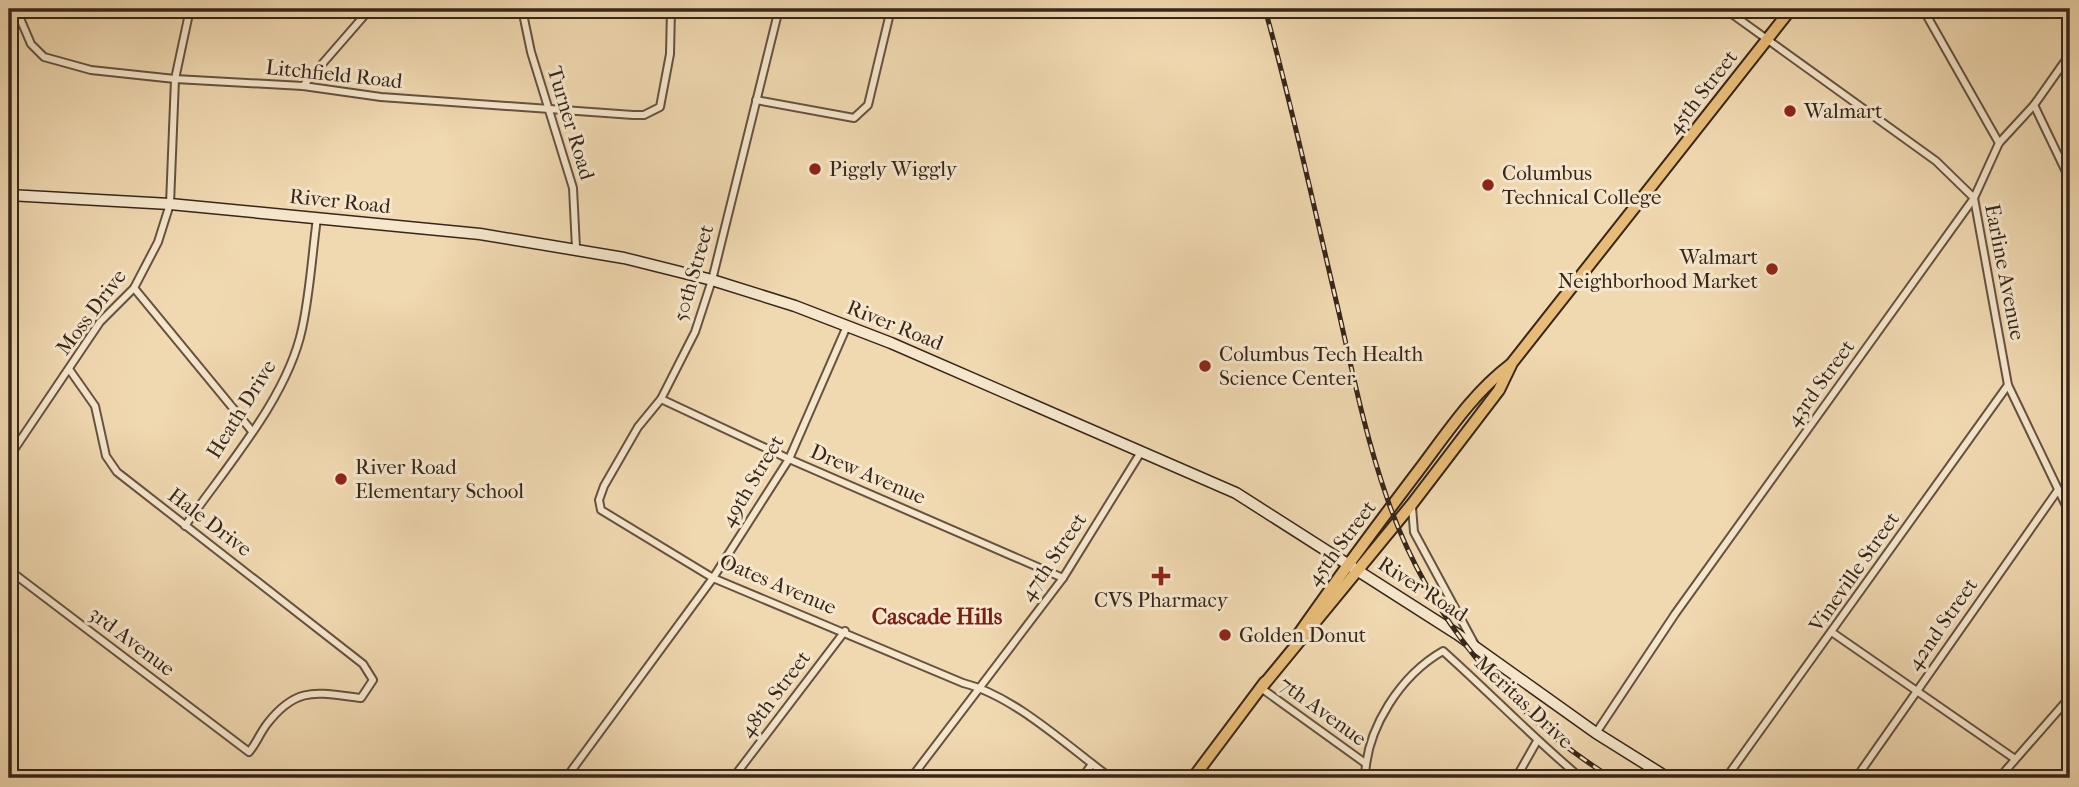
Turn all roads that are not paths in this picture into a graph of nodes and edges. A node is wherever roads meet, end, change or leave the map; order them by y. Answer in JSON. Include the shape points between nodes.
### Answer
{"nodes":[{"id":1,"x":16,"y":9,"type":"edge"},
{"id":2,"x":190,"y":9,"type":"edge"},
{"id":3,"x":370,"y":9,"type":"edge"},
{"id":4,"x":522,"y":9,"type":"edge"},
{"id":5,"x":671,"y":9,"type":"edge"},
{"id":6,"x":779,"y":9,"type":"edge"},
{"id":7,"x":891,"y":9,"type":"edge"},
{"id":8,"x":1725,"y":9,"type":"edge"},
{"id":9,"x":1791,"y":9,"type":"edge"},
{"id":10,"x":1923,"y":9,"type":"edge"},
{"id":11,"x":1769,"y":38,"type":"junction"},
{"id":12,"x":2070,"y":54,"type":"edge"},
{"id":13,"x":175,"y":79,"type":"junction"},
{"id":14,"x":303,"y":86,"type":"junction"},
{"id":15,"x":756,"y":100,"type":"junction"},
{"id":16,"x":2034,"y":105,"type":"junction"},
{"id":17,"x":551,"y":110,"type":"junction"},
{"id":18,"x":1999,"y":143,"type":"junction"},
{"id":19,"x":2070,"y":180,"type":"edge"},
{"id":20,"x":9,"y":195,"type":"edge"},
{"id":21,"x":1974,"y":198,"type":"junction"},
{"id":22,"x":170,"y":204,"type":"junction"},
{"id":23,"x":317,"y":218,"type":"junction"},
{"id":24,"x":576,"y":248,"type":"junction"},
{"id":25,"x":712,"y":280,"type":"junction"},
{"id":26,"x":134,"y":288,"type":"junction"},
{"id":27,"x":847,"y":326,"type":"junction"},
{"id":28,"x":1512,"y":363,"type":"junction"},
{"id":29,"x":69,"y":369,"type":"junction"},
{"id":30,"x":2008,"y":385,"type":"junction"},
{"id":31,"x":661,"y":399,"type":"junction"},
{"id":32,"x":251,"y":430,"type":"junction"},
{"id":33,"x":1141,"y":452,"type":"junction"},
{"id":34,"x":9,"y":457,"type":"edge"},
{"id":35,"x":789,"y":459,"type":"junction"},
{"id":36,"x":2058,"y":491,"type":"junction"},
{"id":37,"x":1412,"y":503,"type":"junction"},
{"id":38,"x":2070,"y":514,"type":"edge"},
{"id":39,"x":615,"y":519,"type":"joint"},
{"id":40,"x":185,"y":526,"type":"junction"},
{"id":41,"x":1348,"y":563,"type":"junction"},
{"id":42,"x":9,"y":570,"type":"edge"},
{"id":43,"x":1359,"y":570,"type":"junction"},
{"id":44,"x":713,"y":578,"type":"junction"},
{"id":45,"x":1063,"y":578,"type":"junction"},
{"id":46,"x":845,"y":631,"type":"junction"},
{"id":47,"x":1833,"y":633,"type":"junction"},
{"id":48,"x":1478,"y":650,"type":"junction"},
{"id":49,"x":982,"y":688,"type":"junction"},
{"id":50,"x":1261,"y":688,"type":"junction"},
{"id":51,"x":1916,"y":692,"type":"junction"},
{"id":52,"x":2070,"y":697,"type":"edge"},
{"id":53,"x":1595,"y":733,"type":"junction"},
{"id":54,"x":234,"y":741,"type":"joint"},
{"id":55,"x":1536,"y":741,"type":"junction"},
{"id":56,"x":2015,"y":759,"type":"junction"},
{"id":57,"x":1092,"y":764,"type":"junction"},
{"id":58,"x":1365,"y":764,"type":"junction"},
{"id":59,"x":566,"y":778,"type":"edge"},
{"id":60,"x":733,"y":778,"type":"edge"},
{"id":61,"x":911,"y":778,"type":"edge"},
{"id":62,"x":1082,"y":778,"type":"edge"},
{"id":63,"x":1111,"y":778,"type":"edge"},
{"id":64,"x":1193,"y":778,"type":"edge"},
{"id":65,"x":1365,"y":778,"type":"edge"},
{"id":66,"x":1516,"y":778,"type":"edge"},
{"id":67,"x":1581,"y":778,"type":"edge"},
{"id":68,"x":1668,"y":778,"type":"edge"},
{"id":69,"x":1726,"y":778,"type":"edge"},
{"id":70,"x":1856,"y":778,"type":"edge"},
{"id":71,"x":1999,"y":778,"type":"edge"}],
"edges":[{"from":1,"to":13,"type":"street","name":"Litchfield Road","via":[[31,44],[44,57],[91,70]]},
{"from":2,"to":13,"type":"street","name":"Moss Drive"},
{"from":3,"to":14,"type":"street"},
{"from":4,"to":17,"type":"street","name":"Turner Road"},
{"from":5,"to":17,"type":"street","name":"Litchfield Road","via":[[670,54],[660,107],[644,115]]},
{"from":6,"to":15,"type":"street","name":"50th Street"},
{"from":7,"to":15,"type":"street","via":[[868,105],[862,113],[854,118]]},
{"from":8,"to":11,"type":"street","name":"Earline Avenue"},
{"from":9,"to":11,"type":"main road","name":"45th Street"},
{"from":10,"to":18,"type":"street"},
{"from":11,"to":21,"type":"street","name":"Earline Avenue","via":[[1937,161]]},
{"from":11,"to":28,"type":"main road","name":"45th Street"},
{"from":12,"to":16,"type":"street","name":"43rd Street"},
{"from":13,"to":14,"type":"street","name":"Litchfield Road"},
{"from":13,"to":22,"type":"street","name":"Moss Drive"},
{"from":14,"to":17,"type":"street","name":"Litchfield Road"},
{"from":15,"to":25,"type":"street","name":"50th Street"},
{"from":16,"to":18,"type":"street","name":"43rd Street"},
{"from":16,"to":19,"type":"street"},
{"from":17,"to":24,"type":"street","name":"Turner Road","via":[[573,188]]},
{"from":18,"to":21,"type":"street","name":"43rd Street"},
{"from":20,"to":22,"type":"main road","name":"River Road"},
{"from":21,"to":30,"type":"street","name":"Earline Avenue"},
{"from":21,"to":53,"type":"street","name":"43rd Street","via":[[1675,614]]},
{"from":22,"to":23,"type":"main road","name":"River Road"},
{"from":22,"to":26,"type":"street","name":"Moss Drive","via":[[158,242]]},
{"from":23,"to":24,"type":"main road","name":"River Road"},
{"from":23,"to":32,"type":"street","name":"Heath Drive","via":[[302,331],[288,371]]},
{"from":24,"to":25,"type":"main road","name":"River Road"},
{"from":25,"to":27,"type":"main road","name":"River Road"},
{"from":25,"to":31,"type":"street","name":"50th Street","via":[[695,332]]},
{"from":26,"to":29,"type":"street","name":"Moss Drive","via":[[100,322]]},
{"from":26,"to":32,"type":"street"},
{"from":27,"to":33,"type":"main road","name":"River Road"},
{"from":27,"to":35,"type":"street","name":"49th Street"},
{"from":28,"to":37,"type":"main road","name":"45th Street","via":[[1499,390]]},
{"from":28,"to":41,"type":"main road","name":"45th Street","via":[[1488,382]]},
{"from":29,"to":34,"type":"street","name":"Moss Drive"},
{"from":29,"to":40,"type":"street","name":"Hale Drive","via":[[95,406],[106,456],[117,472]]},
{"from":30,"to":36,"type":"street","name":"Earline Avenue"},
{"from":30,"to":47,"type":"street","name":"Vineville Street"},
{"from":31,"to":35,"type":"street","name":"Drew Avenue"},
{"from":31,"to":39,"type":"street","name":"50th Street","via":[[638,427],[604,486],[601,510]]},
{"from":32,"to":40,"type":"street","name":"Heath Drive"},
{"from":33,"to":41,"type":"main road","name":"River Road","via":[[1236,493]]},
{"from":33,"to":45,"type":"street","name":"47th Street"},
{"from":35,"to":44,"type":"street","name":"49th Street"},
{"from":35,"to":45,"type":"street","name":"Drew Avenue"},
{"from":36,"to":38,"type":"street","name":"Earline Avenue"},
{"from":36,"to":51,"type":"street","name":"42nd Street"},
{"from":37,"to":43,"type":"main road","name":"45th Street"},
{"from":37,"to":48,"type":"street","via":[[1414,532]]},
{"from":39,"to":44,"type":"street","name":"Oates Avenue"},
{"from":40,"to":54,"type":"street","name":"Hale Drive","via":[[363,664],[373,680],[361,698],[303,692],[288,700],[248,752]]},
{"from":41,"to":43,"type":"main road","name":"River Road"},
{"from":41,"to":50,"type":"main road","name":"45th Street"},
{"from":42,"to":54,"type":"street","name":"3rd Avenue"},
{"from":43,"to":48,"type":"main road","name":"River Road"},
{"from":43,"to":50,"type":"main road","name":"45th Street"},
{"from":44,"to":46,"type":"street","name":"Oates Avenue"},
{"from":44,"to":59,"type":"street","name":"49th Street"},
{"from":45,"to":49,"type":"street","name":"47th Street"},
{"from":46,"to":49,"type":"street","name":"Oates Avenue"},
{"from":46,"to":60,"type":"street","name":"48th Street"},
{"from":47,"to":51,"type":"street"},
{"from":47,"to":69,"type":"street","name":"Vineville Street"},
{"from":48,"to":53,"type":"main road","name":"River Road"},
{"from":49,"to":57,"type":"street","name":"Oates Avenue"},
{"from":49,"to":61,"type":"street","name":"47th Street"},
{"from":50,"to":58,"type":"street","name":"7th Avenue"},
{"from":50,"to":64,"type":"main road","name":"45th Street"},
{"from":51,"to":56,"type":"street"},
{"from":51,"to":70,"type":"street","name":"42nd Street"},
{"from":52,"to":56,"type":"street"},
{"from":53,"to":68,"type":"main road","name":"River Road"},
{"from":55,"to":58,"type":"street","name":"Meritas Drive","via":[[1443,651],[1422,663],[1395,696],[1376,727]]},
{"from":55,"to":66,"type":"street"},
{"from":55,"to":67,"type":"street","name":"Meritas Drive"},
{"from":56,"to":71,"type":"street"},
{"from":57,"to":62,"type":"street"},
{"from":57,"to":63,"type":"street","name":"Oates Avenue"},
{"from":58,"to":65,"type":"street"}]}
